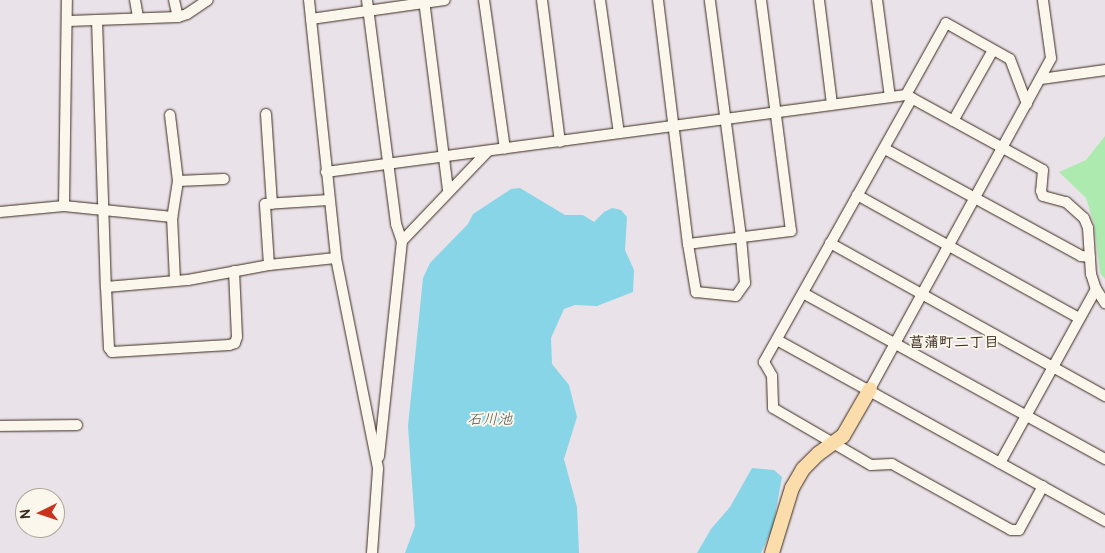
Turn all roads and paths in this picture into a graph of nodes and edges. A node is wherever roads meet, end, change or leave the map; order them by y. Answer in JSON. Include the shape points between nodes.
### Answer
{"nodes":[{"id":1,"x":67,"y":0,"type":"edge"},
{"id":2,"x":135,"y":0,"type":"edge"},
{"id":3,"x":174,"y":0,"type":"edge"},
{"id":4,"x":208,"y":0,"type":"edge"},
{"id":5,"x":309,"y":0,"type":"edge"},
{"id":6,"x":367,"y":0,"type":"edge"},
{"id":7,"x":445,"y":0,"type":"edge"},
{"id":8,"x":484,"y":0,"type":"edge"},
{"id":9,"x":542,"y":0,"type":"edge"},
{"id":10,"x":600,"y":0,"type":"edge"},
{"id":11,"x":658,"y":0,"type":"edge"},
{"id":12,"x":710,"y":0,"type":"edge"},
{"id":13,"x":761,"y":0,"type":"edge"},
{"id":14,"x":819,"y":0,"type":"edge"},
{"id":15,"x":877,"y":0,"type":"edge"},
{"id":16,"x":1043,"y":0,"type":"edge"},
{"id":17,"x":424,"y":1,"type":"edge"},
{"id":18,"x":368,"y":11,"type":"junction"},
{"id":19,"x":138,"y":17,"type":"junction"},
{"id":20,"x":178,"y":17,"type":"junction"},
{"id":21,"x":311,"y":19,"type":"junction"},
{"id":22,"x":97,"y":20,"type":"junction"},
{"id":23,"x":68,"y":21,"type":"junction"},
{"id":24,"x":993,"y":50,"type":"junction"},
{"id":25,"x":1105,"y":70,"type":"edge"},
{"id":26,"x":1041,"y":79,"type":"junction"},
{"id":27,"x":890,"y":97,"type":"junction"},
{"id":28,"x":909,"y":97,"type":"junction"},
{"id":29,"x":832,"y":104,"type":"junction"},
{"id":30,"x":1027,"y":104,"type":"junction"},
{"id":31,"x":776,"y":112,"type":"junction"},
{"id":32,"x":266,"y":114,"type":"dead end"},
{"id":33,"x":170,"y":115,"type":"dead end"},
{"id":34,"x":726,"y":120,"type":"junction"},
{"id":35,"x":953,"y":121,"type":"junction"},
{"id":36,"x":675,"y":126,"type":"junction"},
{"id":37,"x":619,"y":133,"type":"junction"},
{"id":38,"x":560,"y":142,"type":"junction"},
{"id":39,"x":1003,"y":148,"type":"junction"},
{"id":40,"x":505,"y":149,"type":"junction"},
{"id":41,"x":885,"y":149,"type":"junction"},
{"id":42,"x":488,"y":151,"type":"junction"},
{"id":43,"x":445,"y":158,"type":"junction"},
{"id":44,"x":388,"y":165,"type":"junction"},
{"id":45,"x":326,"y":172,"type":"junction"},
{"id":46,"x":224,"y":179,"type":"dead end"},
{"id":47,"x":178,"y":181,"type":"junction"},
{"id":48,"x":448,"y":191,"type":"junction"},
{"id":49,"x":857,"y":195,"type":"junction"},
{"id":50,"x":975,"y":199,"type":"junction"},
{"id":51,"x":329,"y":200,"type":"junction"},
{"id":52,"x":272,"y":204,"type":"junction"},
{"id":53,"x":64,"y":206,"type":"junction"},
{"id":54,"x":103,"y":209,"type":"junction"},
{"id":55,"x":0,"y":212,"type":"edge"},
{"id":56,"x":172,"y":217,"type":"junction"},
{"id":57,"x":741,"y":237,"type":"junction"},
{"id":58,"x":402,"y":241,"type":"junction"},
{"id":59,"x":830,"y":243,"type":"junction"},
{"id":60,"x":688,"y":244,"type":"junction"},
{"id":61,"x":950,"y":244,"type":"junction"},
{"id":62,"x":336,"y":258,"type":"junction"},
{"id":63,"x":1090,"y":258,"type":"junction"},
{"id":64,"x":269,"y":265,"type":"junction"},
{"id":65,"x":234,"y":271,"type":"junction"},
{"id":66,"x":176,"y":281,"type":"junction"},
{"id":67,"x":106,"y":287,"type":"junction"},
{"id":68,"x":1096,"y":290,"type":"junction"},
{"id":69,"x":803,"y":293,"type":"junction"},
{"id":70,"x":921,"y":295,"type":"junction"},
{"id":71,"x":1105,"y":303,"type":"edge"},
{"id":72,"x":1079,"y":318,"type":"junction"},
{"id":73,"x":777,"y":340,"type":"junction"},
{"id":74,"x":895,"y":343,"type":"junction"},
{"id":75,"x":1053,"y":367,"type":"junction"},
{"id":76,"x":870,"y":390,"type":"junction"},
{"id":77,"x":1105,"y":396,"type":"edge"},
{"id":78,"x":1026,"y":416,"type":"junction"},
{"id":79,"x":77,"y":425,"type":"dead end"},
{"id":80,"x":0,"y":426,"type":"edge"},
{"id":81,"x":836,"y":443,"type":"junction"},
{"id":82,"x":1105,"y":459,"type":"edge"},
{"id":83,"x":1000,"y":463,"type":"junction"},
{"id":84,"x":378,"y":469,"type":"junction"},
{"id":85,"x":1043,"y":486,"type":"junction"},
{"id":86,"x":1105,"y":521,"type":"edge"},
{"id":87,"x":372,"y":553,"type":"edge"},
{"id":88,"x":772,"y":553,"type":"edge"}],
"edges":[{"from":1,"to":23,"type":"street"},
{"from":2,"to":19,"type":"street"},
{"from":3,"to":20,"type":"street"},
{"from":4,"to":20,"type":"street"},
{"from":5,"to":21,"type":"street"},
{"from":6,"to":18,"type":"street"},
{"from":7,"to":17,"type":"street"},
{"from":8,"to":40,"type":"street"},
{"from":9,"to":38,"type":"street"},
{"from":10,"to":37,"type":"street"},
{"from":11,"to":36,"type":"street"},
{"from":12,"to":34,"type":"street"},
{"from":13,"to":31,"type":"street"},
{"from":14,"to":29,"type":"street"},
{"from":15,"to":27,"type":"street"},
{"from":16,"to":26,"type":"street","via":[[1051,58]]},
{"from":17,"to":18,"type":"street"},
{"from":17,"to":43,"type":"street"},
{"from":18,"to":21,"type":"street"},
{"from":18,"to":44,"type":"street"},
{"from":19,"to":20,"type":"street"},
{"from":19,"to":22,"type":"street"},
{"from":21,"to":45,"type":"street"},
{"from":22,"to":23,"type":"street"},
{"from":22,"to":54,"type":"street"},
{"from":23,"to":53,"type":"street"},
{"from":24,"to":28,"type":"street","via":[[946,23]]},
{"from":24,"to":30,"type":"street","via":[[1010,59]]},
{"from":24,"to":35,"type":"street"},
{"from":25,"to":26,"type":"street"},
{"from":26,"to":30,"type":"street"},
{"from":27,"to":28,"type":"street"},
{"from":27,"to":29,"type":"street"},
{"from":28,"to":35,"type":"street"},
{"from":28,"to":41,"type":"street"},
{"from":29,"to":31,"type":"street"},
{"from":30,"to":39,"type":"street"},
{"from":31,"to":34,"type":"street"},
{"from":31,"to":57,"type":"street","via":[[791,230]]},
{"from":32,"to":52,"type":"street"},
{"from":33,"to":47,"type":"street"},
{"from":34,"to":36,"type":"street"},
{"from":34,"to":57,"type":"street"},
{"from":35,"to":39,"type":"street"},
{"from":36,"to":37,"type":"street"},
{"from":36,"to":60,"type":"street"},
{"from":37,"to":38,"type":"street"},
{"from":38,"to":40,"type":"street"},
{"from":39,"to":50,"type":"street"},
{"from":39,"to":63,"type":"street","via":[[1043,170],[1043,196],[1066,202],[1084,218]]},
{"from":40,"to":42,"type":"street"},
{"from":41,"to":49,"type":"street"},
{"from":41,"to":50,"type":"street"},
{"from":42,"to":43,"type":"street"},
{"from":42,"to":48,"type":"street"},
{"from":43,"to":44,"type":"street"},
{"from":43,"to":48,"type":"street"},
{"from":44,"to":45,"type":"street"},
{"from":44,"to":58,"type":"street","via":[[396,224]]},
{"from":45,"to":51,"type":"street"},
{"from":46,"to":47,"type":"street"},
{"from":47,"to":56,"type":"street"},
{"from":48,"to":58,"type":"street"},
{"from":49,"to":59,"type":"street"},
{"from":49,"to":61,"type":"street"},
{"from":50,"to":61,"type":"street"},
{"from":50,"to":63,"type":"street"},
{"from":51,"to":52,"type":"street"},
{"from":51,"to":62,"type":"street"},
{"from":52,"to":64,"type":"street","via":[[265,204]]},
{"from":53,"to":54,"type":"street"},
{"from":53,"to":55,"type":"street"},
{"from":54,"to":56,"type":"street"},
{"from":54,"to":67,"type":"street"},
{"from":56,"to":66,"type":"street"},
{"from":57,"to":60,"type":"street"},
{"from":57,"to":60,"type":"street","via":[[745,283],[736,296],[696,292]]},
{"from":58,"to":84,"type":"street"},
{"from":59,"to":69,"type":"street"},
{"from":59,"to":70,"type":"street"},
{"from":61,"to":70,"type":"street"},
{"from":61,"to":72,"type":"street"},
{"from":62,"to":64,"type":"street"},
{"from":62,"to":84,"type":"street"},
{"from":63,"to":68,"type":"street"},
{"from":64,"to":65,"type":"street"},
{"from":65,"to":66,"type":"street"},
{"from":65,"to":67,"type":"street","via":[[238,337],[229,345],[112,352],[109,348]]},
{"from":66,"to":67,"type":"street"},
{"from":68,"to":71,"type":"street"},
{"from":68,"to":72,"type":"street"},
{"from":69,"to":73,"type":"street"},
{"from":69,"to":74,"type":"street"},
{"from":70,"to":74,"type":"street"},
{"from":70,"to":75,"type":"street"},
{"from":72,"to":75,"type":"street"},
{"from":73,"to":76,"type":"street"},
{"from":73,"to":81,"type":"street","via":[[764,362],[772,376],[773,408]]},
{"from":74,"to":76,"type":"street"},
{"from":74,"to":78,"type":"street"},
{"from":75,"to":77,"type":"street"},
{"from":75,"to":78,"type":"street"},
{"from":76,"to":81,"type":"main road"},
{"from":76,"to":83,"type":"street"},
{"from":78,"to":82,"type":"street"},
{"from":78,"to":83,"type":"street"},
{"from":79,"to":80,"type":"street"},
{"from":81,"to":85,"type":"street","via":[[871,465],[892,464],[1010,530],[1019,530]]},
{"from":81,"to":88,"type":"main road","via":[[803,469],[792,488]]},
{"from":83,"to":85,"type":"street"},
{"from":84,"to":87,"type":"street"},
{"from":85,"to":86,"type":"street"}]}
